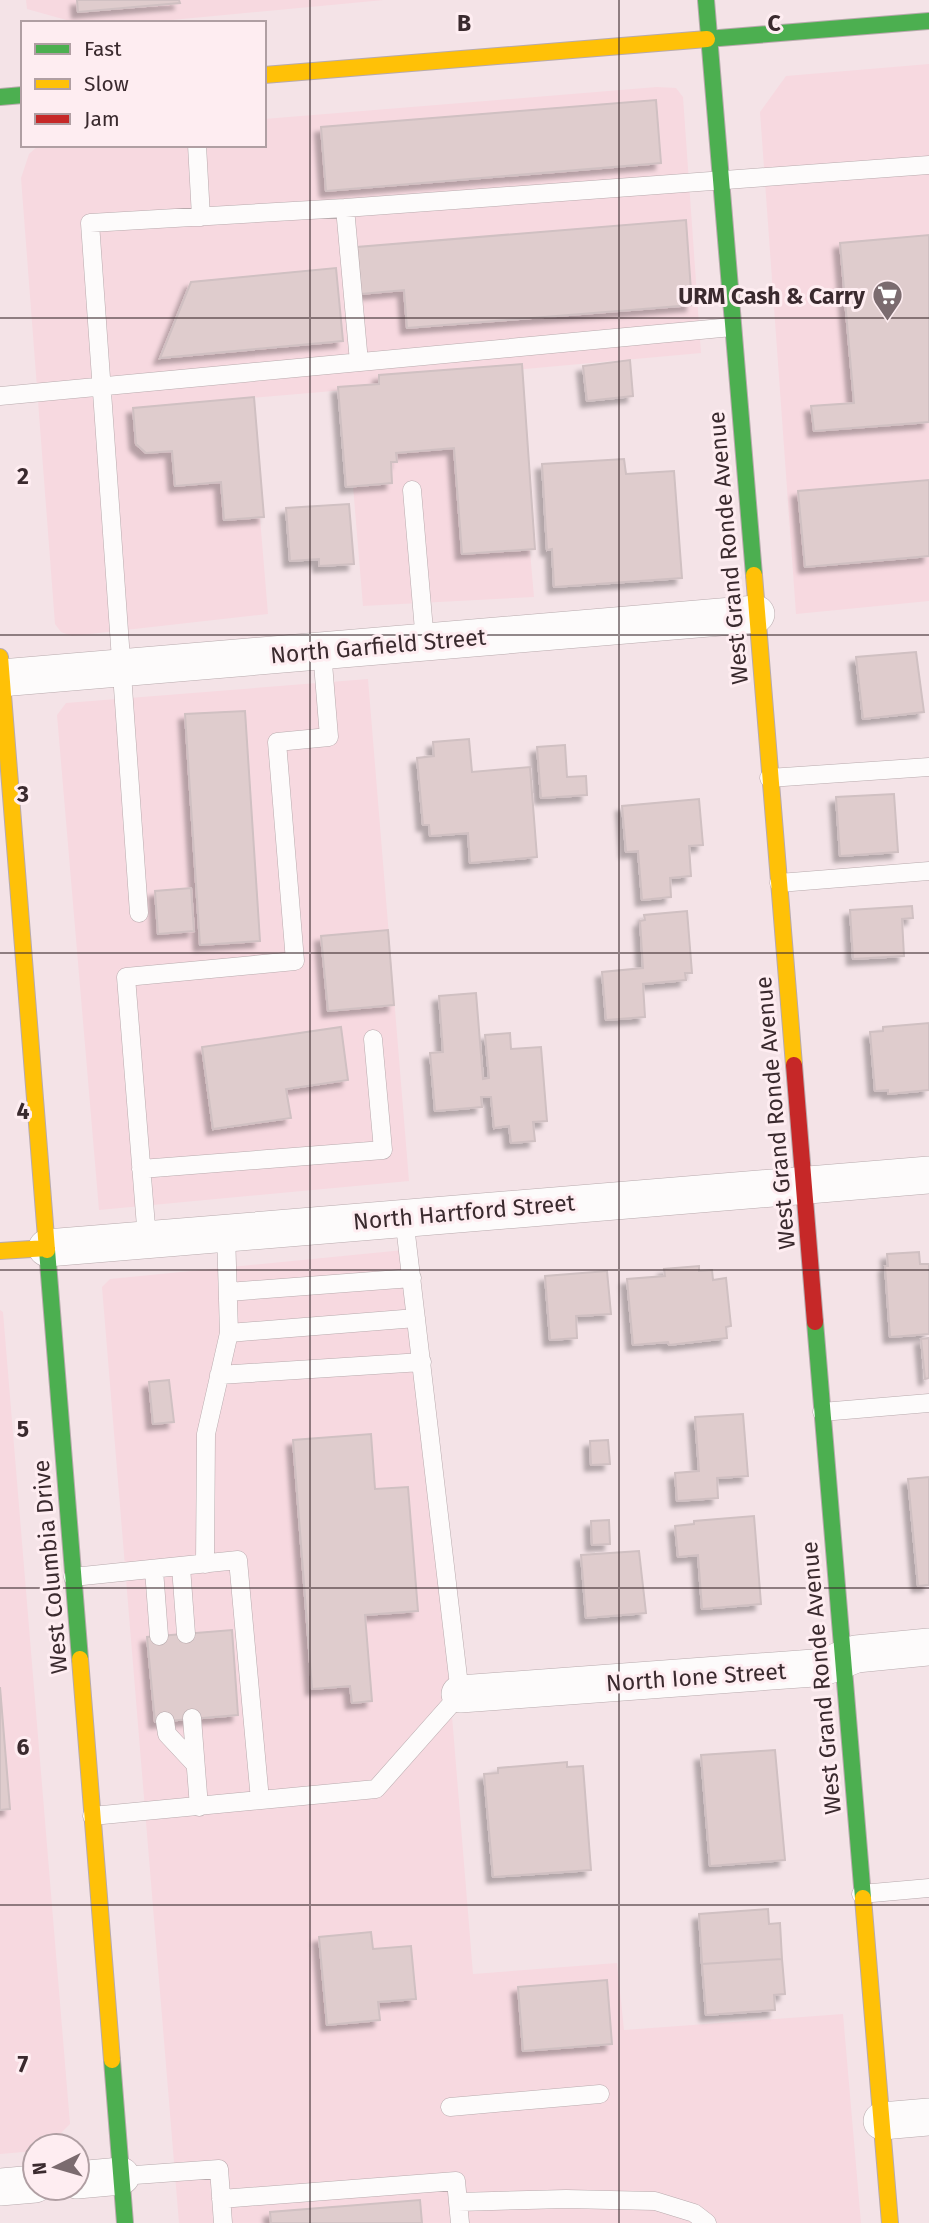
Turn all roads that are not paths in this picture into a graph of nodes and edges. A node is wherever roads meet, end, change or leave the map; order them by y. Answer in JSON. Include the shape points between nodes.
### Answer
{"nodes":[{"id":1,"x":706,"y":0,"type":"edge"},
{"id":2,"x":929,"y":21,"type":"edge"},
{"id":3,"x":709,"y":39,"type":"junction"},
{"id":4,"x":266,"y":75,"type":"edge"},
{"id":5,"x":21,"y":95,"type":"edge"},
{"id":6,"x":0,"y":96,"type":"edge"},
{"id":7,"x":197,"y":147,"type":"edge"},
{"id":8,"x":929,"y":165,"type":"edge"},
{"id":9,"x":721,"y":180,"type":"junction"},
{"id":10,"x":345,"y":208,"type":"junction"},
{"id":11,"x":201,"y":217,"type":"junction"},
{"id":12,"x":733,"y":327,"type":"junction"},
{"id":13,"x":359,"y":362,"type":"junction"},
{"id":14,"x":100,"y":387,"type":"junction"},
{"id":15,"x":0,"y":396,"type":"edge"},
{"id":16,"x":412,"y":490,"type":"dead end"},
{"id":17,"x":756,"y":614,"type":"junction"},
{"id":18,"x":425,"y":642,"type":"junction"},
{"id":19,"x":322,"y":651,"type":"junction"},
{"id":20,"x":123,"y":667,"type":"junction"},
{"id":21,"x":1,"y":671,"type":"edge"},
{"id":22,"x":929,"y":767,"type":"edge"},
{"id":23,"x":769,"y":778,"type":"junction"},
{"id":24,"x":929,"y":871,"type":"edge"},
{"id":25,"x":779,"y":883,"type":"junction"},
{"id":26,"x":139,"y":913,"type":"dead end"},
{"id":27,"x":373,"y":1039,"type":"dead end"},
{"id":28,"x":141,"y":1169,"type":"junction"},
{"id":29,"x":929,"y":1175,"type":"edge"},
{"id":30,"x":803,"y":1185,"type":"junction"},
{"id":31,"x":404,"y":1217,"type":"junction"},
{"id":32,"x":226,"y":1232,"type":"junction"},
{"id":33,"x":147,"y":1239,"type":"junction"},
{"id":34,"x":47,"y":1248,"type":"junction"},
{"id":35,"x":0,"y":1251,"type":"edge"},
{"id":36,"x":412,"y":1278,"type":"junction"},
{"id":37,"x":228,"y":1292,"type":"junction"},
{"id":38,"x":416,"y":1318,"type":"junction"},
{"id":39,"x":229,"y":1332,"type":"junction"},
{"id":40,"x":422,"y":1362,"type":"junction"},
{"id":41,"x":219,"y":1374,"type":"junction"},
{"id":42,"x":929,"y":1403,"type":"edge"},
{"id":43,"x":822,"y":1412,"type":"junction"},
{"id":44,"x":205,"y":1564,"type":"junction"},
{"id":45,"x":181,"y":1567,"type":"junction"},
{"id":46,"x":154,"y":1570,"type":"junction"},
{"id":47,"x":73,"y":1577,"type":"junction"},
{"id":48,"x":186,"y":1634,"type":"dead end"},
{"id":49,"x":159,"y":1636,"type":"dead end"},
{"id":50,"x":929,"y":1647,"type":"edge"},
{"id":51,"x":843,"y":1659,"type":"junction"},
{"id":52,"x":460,"y":1694,"type":"junction"},
{"id":53,"x":192,"y":1718,"type":"dead end"},
{"id":54,"x":165,"y":1721,"type":"dead end"},
{"id":55,"x":195,"y":1764,"type":"junction"},
{"id":56,"x":260,"y":1800,"type":"junction"},
{"id":57,"x":199,"y":1807,"type":"junction"},
{"id":58,"x":92,"y":1816,"type":"junction"},
{"id":59,"x":929,"y":1888,"type":"edge"},
{"id":60,"x":861,"y":1894,"type":"junction"},
{"id":61,"x":600,"y":2094,"type":"dead end"},
{"id":62,"x":450,"y":2107,"type":"dead end"},
{"id":63,"x":929,"y":2117,"type":"edge"},
{"id":64,"x":882,"y":2121,"type":"junction"},
{"id":65,"x":121,"y":2176,"type":"junction"},
{"id":66,"x":91,"y":2179,"type":"edge"},
{"id":67,"x":21,"y":2185,"type":"edge"},
{"id":68,"x":0,"y":2187,"type":"edge"},
{"id":69,"x":221,"y":2199,"type":"junction"},
{"id":70,"x":458,"y":2203,"type":"junction"},
{"id":71,"x":125,"y":2223,"type":"edge"},
{"id":72,"x":223,"y":2223,"type":"edge"},
{"id":73,"x":460,"y":2223,"type":"edge"},
{"id":74,"x":707,"y":2223,"type":"edge"},
{"id":75,"x":890,"y":2223,"type":"edge"}],
"edges":[{"from":1,"to":3,"type":"street","name":"West Grand Ronde Avenue"},
{"from":2,"to":3,"type":"street"},
{"from":3,"to":4,"type":"street"},
{"from":3,"to":9,"type":"street","name":"West Grand Ronde Avenue"},
{"from":5,"to":6,"type":"street"},
{"from":7,"to":11,"type":"lane"},
{"from":8,"to":9,"type":"lane"},
{"from":9,"to":10,"type":"lane"},
{"from":9,"to":12,"type":"street","name":"West Grand Ronde Avenue"},
{"from":10,"to":11,"type":"lane"},
{"from":10,"to":13,"type":"lane"},
{"from":11,"to":14,"type":"lane","via":[[90,223]]},
{"from":12,"to":13,"type":"lane"},
{"from":12,"to":17,"type":"street","name":"West Grand Ronde Avenue"},
{"from":13,"to":14,"type":"lane"},
{"from":14,"to":15,"type":"lane"},
{"from":14,"to":20,"type":"lane"},
{"from":16,"to":18,"type":"lane"},
{"from":17,"to":18,"type":"street","name":"North Garfield Street"},
{"from":17,"to":23,"type":"street","name":"West Grand Ronde Avenue"},
{"from":18,"to":19,"type":"street","name":"North Garfield Street"},
{"from":19,"to":20,"type":"street","name":"North Garfield Street"},
{"from":19,"to":28,"type":"lane","via":[[329,737],[277,742],[295,961],[126,978]]},
{"from":20,"to":21,"type":"street","name":"North Garfield Street"},
{"from":20,"to":26,"type":"lane"},
{"from":21,"to":34,"type":"street","name":"West Columbia Drive","via":[[18,958]]},
{"from":22,"to":23,"type":"lane"},
{"from":23,"to":25,"type":"street","name":"West Grand Ronde Avenue"},
{"from":24,"to":25,"type":"lane"},
{"from":25,"to":30,"type":"street","name":"West Grand Ronde Avenue"},
{"from":27,"to":28,"type":"lane","via":[[383,1150]]},
{"from":28,"to":33,"type":"lane"},
{"from":29,"to":30,"type":"street","name":"North Hartford Street"},
{"from":30,"to":31,"type":"street","name":"North Hartford Street"},
{"from":30,"to":43,"type":"street","name":"West Grand Ronde Avenue"},
{"from":31,"to":32,"type":"street","name":"North Hartford Street"},
{"from":31,"to":36,"type":"lane"},
{"from":32,"to":33,"type":"street","name":"North Hartford Street"},
{"from":32,"to":37,"type":"lane"},
{"from":33,"to":34,"type":"street","name":"North Hartford Street"},
{"from":34,"to":35,"type":"street","name":"North Hartford Street"},
{"from":34,"to":47,"type":"street","name":"West Columbia Drive"},
{"from":36,"to":37,"type":"lane"},
{"from":36,"to":38,"type":"lane"},
{"from":37,"to":39,"type":"lane"},
{"from":38,"to":39,"type":"lane"},
{"from":38,"to":40,"type":"lane"},
{"from":39,"to":41,"type":"lane"},
{"from":40,"to":41,"type":"lane"},
{"from":40,"to":52,"type":"lane"},
{"from":41,"to":44,"type":"lane","via":[[206,1434]]},
{"from":42,"to":43,"type":"lane"},
{"from":43,"to":51,"type":"street","name":"West Grand Ronde Avenue"},
{"from":44,"to":45,"type":"lane"},
{"from":44,"to":56,"type":"lane","via":[[237,1560]]},
{"from":45,"to":46,"type":"lane"},
{"from":45,"to":48,"type":"lane"},
{"from":46,"to":47,"type":"lane"},
{"from":46,"to":49,"type":"lane"},
{"from":47,"to":58,"type":"street","name":"West Columbia Drive"},
{"from":50,"to":51,"type":"street","name":"North Ione Street"},
{"from":51,"to":52,"type":"street","name":"North Ione Street","via":[[814,1668]]},
{"from":51,"to":60,"type":"street","name":"West Grand Ronde Avenue"},
{"from":52,"to":56,"type":"lane","via":[[376,1789]]},
{"from":53,"to":55,"type":"lane"},
{"from":54,"to":55,"type":"lane","via":[[167,1734]]},
{"from":55,"to":57,"type":"lane"},
{"from":56,"to":57,"type":"lane"},
{"from":57,"to":58,"type":"lane"},
{"from":58,"to":65,"type":"street","name":"West Columbia Drive"},
{"from":59,"to":60,"type":"lane"},
{"from":60,"to":64,"type":"street","name":"West Grand Ronde Avenue"},
{"from":61,"to":62,"type":"lane"},
{"from":63,"to":64,"type":"street"},
{"from":64,"to":75,"type":"street","name":"West Grand Ronde Avenue"},
{"from":65,"to":66,"type":"street"},
{"from":65,"to":69,"type":"lane","via":[[219,2169]]},
{"from":65,"to":71,"type":"street","name":"West Columbia Drive"},
{"from":67,"to":68,"type":"street"},
{"from":69,"to":70,"type":"lane","via":[[456,2181]]},
{"from":69,"to":72,"type":"lane"},
{"from":70,"to":73,"type":"lane"},
{"from":70,"to":74,"type":"lane","via":[[655,2201],[694,2213]]}]}
